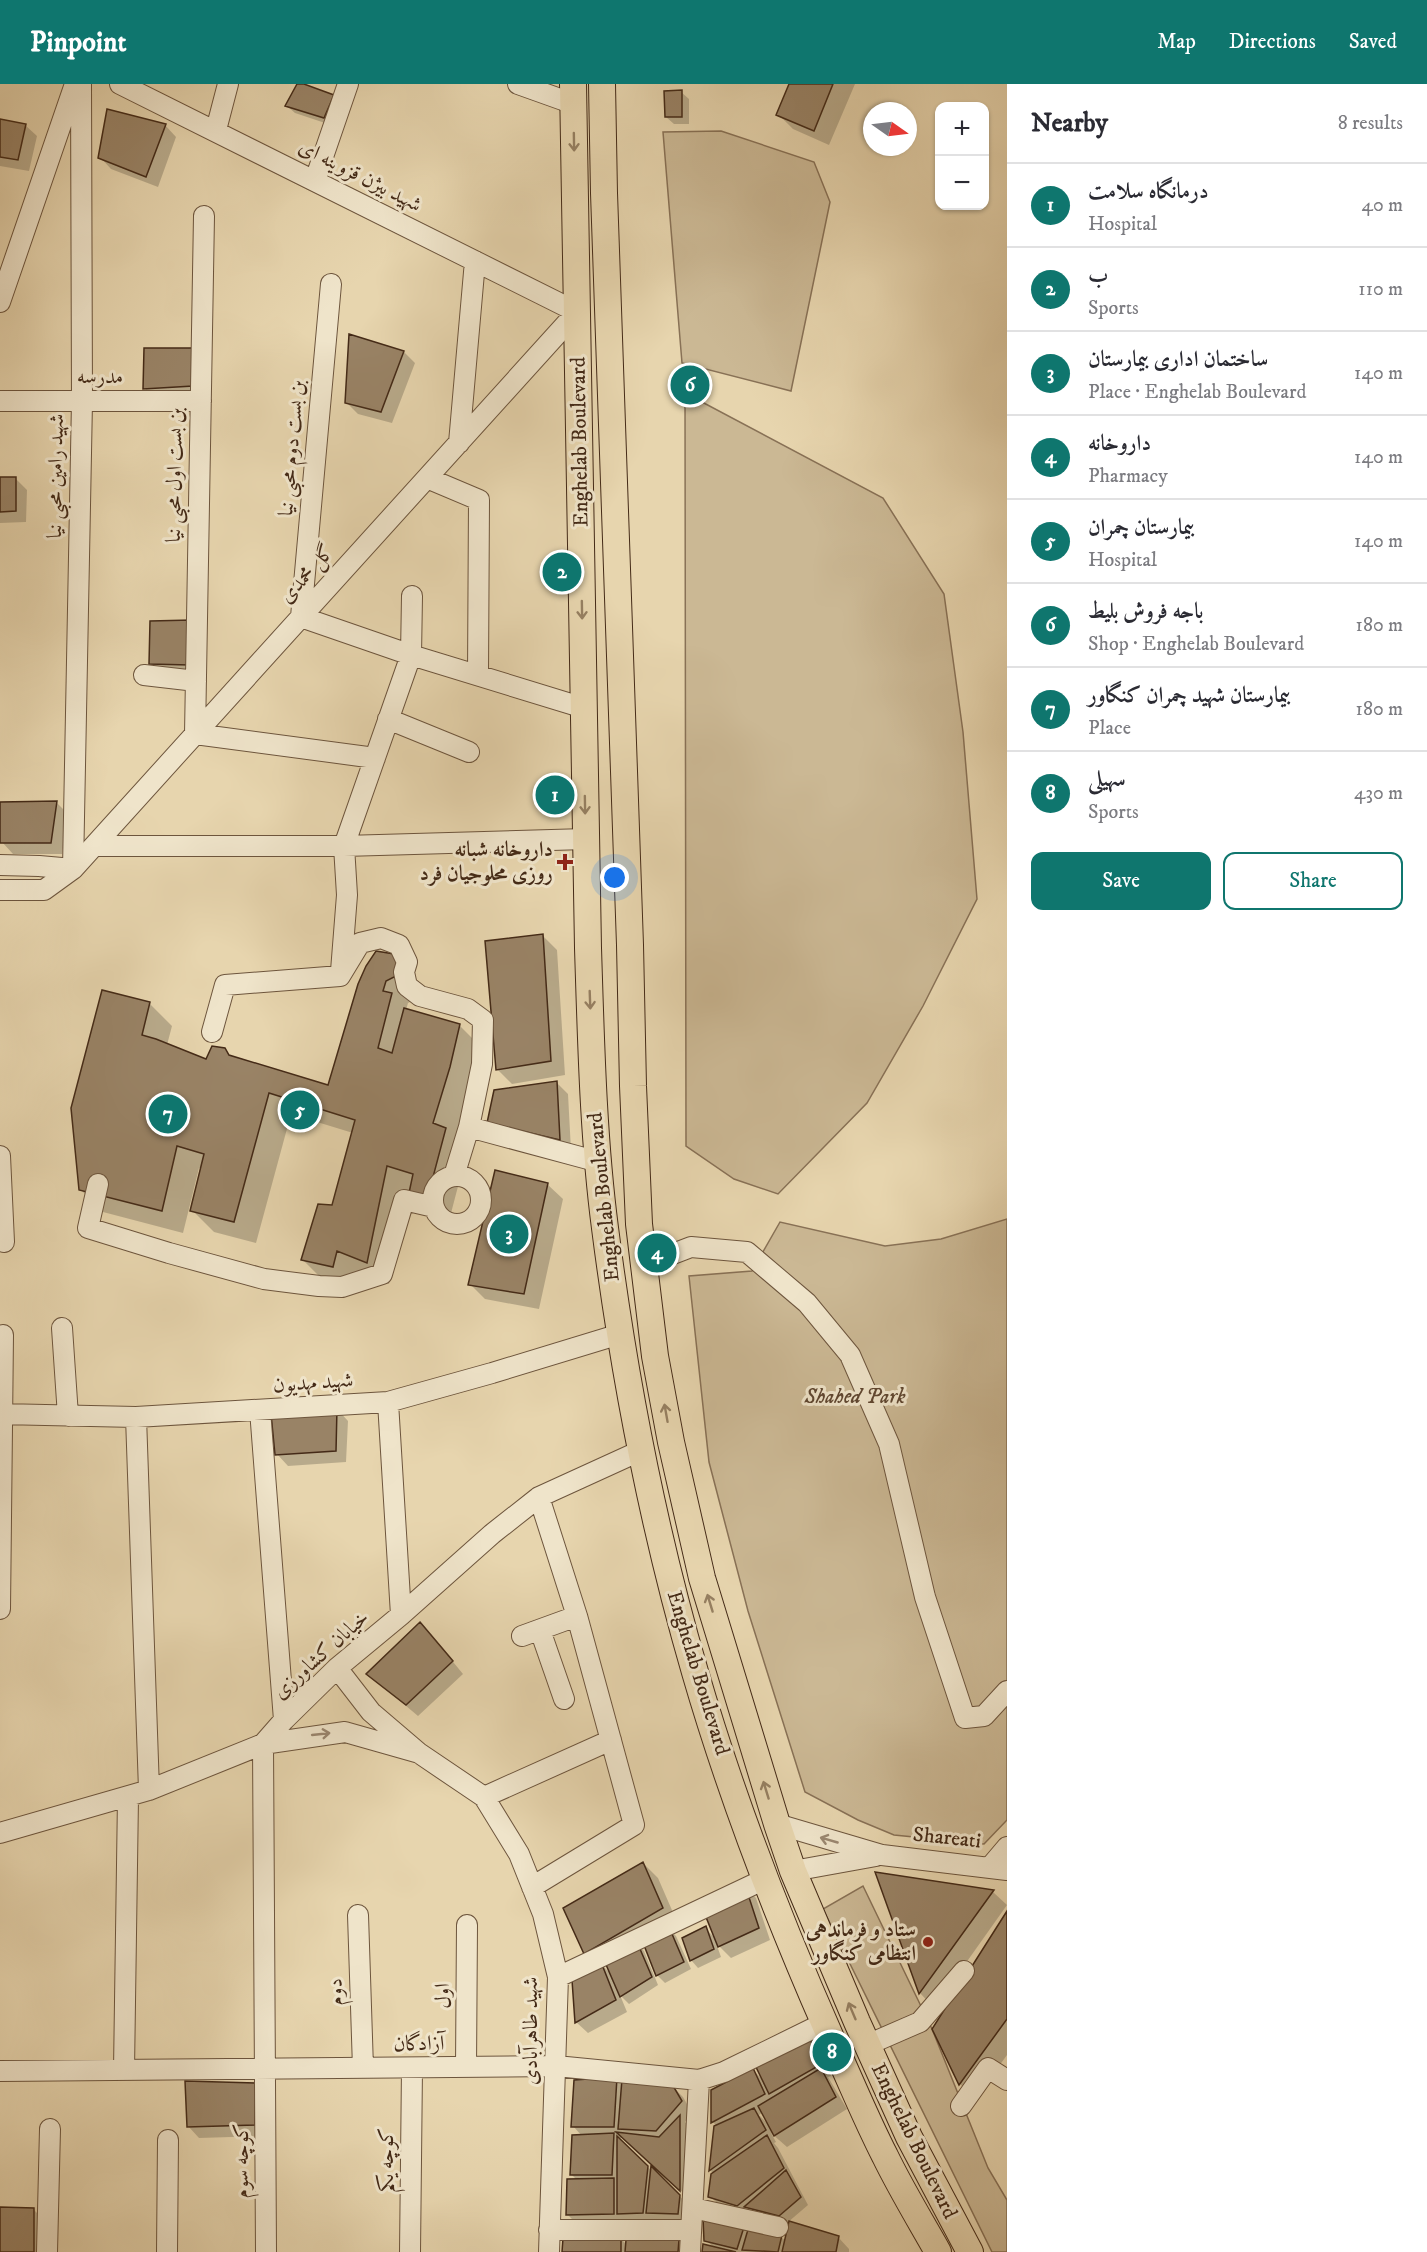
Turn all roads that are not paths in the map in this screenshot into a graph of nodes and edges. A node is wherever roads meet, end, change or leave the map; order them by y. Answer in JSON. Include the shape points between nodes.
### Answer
{"nodes":[{"id":1,"x":75,"y":84,"type":"edge"},
{"id":2,"x":81,"y":84,"type":"edge"},
{"id":3,"x":120,"y":84,"type":"edge"},
{"id":4,"x":228,"y":84,"type":"edge"},
{"id":5,"x":348,"y":84,"type":"edge"},
{"id":6,"x":518,"y":84,"type":"edge"},
{"id":7,"x":602,"y":84,"type":"edge"},
{"id":8,"x":573,"y":94,"type":"edge"},
{"id":9,"x":216,"y":130,"type":"junction"},
{"id":10,"x":315,"y":180,"type":"junction"},
{"id":11,"x":204,"y":216,"type":"dead end"},
{"id":12,"x":475,"y":261,"type":"junction"},
{"id":13,"x":332,"y":284,"type":"dead end"},
{"id":14,"x":0,"y":302,"type":"edge"},
{"id":15,"x":577,"y":312,"type":"junction"},
{"id":16,"x":0,"y":401,"type":"edge"},
{"id":17,"x":82,"y":401,"type":"junction"},
{"id":18,"x":201,"y":401,"type":"junction"},
{"id":19,"x":459,"y":443,"type":"junction"},
{"id":20,"x":427,"y":478,"type":"junction"},
{"id":21,"x":412,"y":596,"type":"dead end"},
{"id":22,"x":301,"y":617,"type":"junction"},
{"id":23,"x":411,"y":655,"type":"junction"},
{"id":24,"x":144,"y":675,"type":"dead end"},
{"id":25,"x":478,"y":675,"type":"junction"},
{"id":26,"x":196,"y":681,"type":"junction"},
{"id":27,"x":584,"y":708,"type":"junction"},
{"id":28,"x":388,"y":719,"type":"junction"},
{"id":29,"x":195,"y":734,"type":"junction"},
{"id":30,"x":469,"y":752,"type":"dead end"},
{"id":31,"x":375,"y":758,"type":"junction"},
{"id":32,"x":586,"y":839,"type":"junction"},
{"id":33,"x":94,"y":846,"type":"junction"},
{"id":34,"x":344,"y":846,"type":"junction"},
{"id":35,"x":0,"y":865,"type":"edge"},
{"id":36,"x":73,"y":869,"type":"junction"},
{"id":37,"x":0,"y":890,"type":"edge"},
{"id":38,"x":340,"y":976,"type":"junction"},
{"id":39,"x":212,"y":1032,"type":"dead end"},
{"id":40,"x":469,"y":1127,"type":"junction"},
{"id":41,"x":0,"y":1156,"type":"edge"},
{"id":42,"x":599,"y":1162,"type":"junction"},
{"id":43,"x":454,"y":1176,"type":"junction"},
{"id":44,"x":99,"y":1184,"type":"dead end"},
{"id":45,"x":434,"y":1207,"type":"junction"},
{"id":46,"x":4,"y":1242,"type":"dead end"},
{"id":47,"x":644,"y":1265,"type":"junction"},
{"id":48,"x":62,"y":1328,"type":"dead end"},
{"id":49,"x":620,"y":1334,"type":"junction"},
{"id":50,"x":3,"y":1335,"type":"dead end"},
{"id":51,"x":388,"y":1402,"type":"junction"},
{"id":52,"x":260,"y":1410,"type":"junction"},
{"id":53,"x":1,"y":1414,"type":"edge"},
{"id":54,"x":68,"y":1416,"type":"junction"},
{"id":55,"x":136,"y":1417,"type":"junction"},
{"id":56,"x":642,"y":1450,"type":"junction"},
{"id":57,"x":539,"y":1497,"type":"junction"},
{"id":58,"x":0,"y":1609,"type":"edge"},
{"id":59,"x":401,"y":1615,"type":"junction"},
{"id":60,"x":577,"y":1616,"type":"junction"},
{"id":61,"x":337,"y":1668,"type":"junction"},
{"id":62,"x":1007,"y":1691,"type":"edge"},
{"id":63,"x":564,"y":1699,"type":"dead end"},
{"id":64,"x":284,"y":1720,"type":"junction"},
{"id":65,"x":611,"y":1740,"type":"junction"},
{"id":66,"x":263,"y":1744,"type":"junction"},
{"id":67,"x":419,"y":1753,"type":"junction"},
{"id":68,"x":149,"y":1790,"type":"junction"},
{"id":69,"x":128,"y":1797,"type":"junction"},
{"id":70,"x":484,"y":1797,"type":"junction"},
{"id":71,"x":777,"y":1824,"type":"junction"},
{"id":72,"x":748,"y":1832,"type":"junction"},
{"id":73,"x":0,"y":1833,"type":"edge"},
{"id":74,"x":1007,"y":1847,"type":"edge"},
{"id":75,"x":882,"y":1855,"type":"junction"},
{"id":76,"x":998,"y":1869,"type":"edge"},
{"id":77,"x":793,"y":1871,"type":"junction"},
{"id":78,"x":765,"y":1879,"type":"junction"},
{"id":79,"x":532,"y":1887,"type":"junction"},
{"id":80,"x":358,"y":1915,"type":"dead end"},
{"id":81,"x":467,"y":1925,"type":"dead end"},
{"id":82,"x":964,"y":1971,"type":"dead end"},
{"id":83,"x":558,"y":1977,"type":"junction"},
{"id":84,"x":824,"y":2023,"type":"junction"},
{"id":85,"x":867,"y":2045,"type":"junction"},
{"id":86,"x":556,"y":2066,"type":"junction"},
{"id":87,"x":466,"y":2067,"type":"junction"},
{"id":88,"x":363,"y":2068,"type":"junction"},
{"id":89,"x":412,"y":2068,"type":"junction"},
{"id":90,"x":266,"y":2069,"type":"junction"},
{"id":91,"x":124,"y":2070,"type":"junction"},
{"id":92,"x":0,"y":2071,"type":"edge"},
{"id":93,"x":699,"y":2080,"type":"junction"},
{"id":94,"x":1007,"y":2080,"type":"edge"},
{"id":95,"x":961,"y":2106,"type":"dead end"},
{"id":96,"x":50,"y":2129,"type":"dead end"},
{"id":97,"x":168,"y":2140,"type":"dead end"},
{"id":98,"x":693,"y":2208,"type":"junction"},
{"id":99,"x":778,"y":2227,"type":"dead end"},
{"id":100,"x":549,"y":2230,"type":"junction"},
{"id":101,"x":690,"y":2230,"type":"junction"},
{"id":102,"x":47,"y":2252,"type":"edge"},
{"id":103,"x":167,"y":2252,"type":"edge"},
{"id":104,"x":266,"y":2252,"type":"edge"},
{"id":105,"x":410,"y":2252,"type":"edge"},
{"id":106,"x":549,"y":2252,"type":"edge"},
{"id":107,"x":690,"y":2252,"type":"edge"},
{"id":108,"x":938,"y":2252,"type":"edge"},
{"id":109,"x":970,"y":2252,"type":"edge"}],
"edges":[{"from":1,"to":14,"type":"street"},
{"from":2,"to":17,"type":"street","name":"شهید رامین محبی نیا"},
{"from":3,"to":9,"type":"street","name":"شهید بیژن قزوینه ای"},
{"from":4,"to":9,"type":"street"},
{"from":5,"to":10,"type":"street"},
{"from":6,"to":8,"type":"street"},
{"from":7,"to":47,"type":"main road","name":"Enghelab Boulevard","via":[[633,1086]]},
{"from":8,"to":15,"type":"main road","name":"Enghelab Boulevard","one_way":true},
{"from":9,"to":10,"type":"street","name":"شهید بیژن قزوینه ای"},
{"from":10,"to":12,"type":"street","name":"شهید بیژن قزوینه ای"},
{"from":11,"to":18,"type":"street","name":"بن بست اول محبی نیا"},
{"from":12,"to":15,"type":"street","name":"شهید بیژن قزوینه ای"},
{"from":12,"to":19,"type":"street"},
{"from":13,"to":22,"type":"street","name":"بن بست دوم محبی نیا"},
{"from":15,"to":19,"type":"street","name":"گل محمدی"},
{"from":15,"to":27,"type":"main road","name":"Enghelab Boulevard","one_way":true},
{"from":16,"to":17,"type":"street","name":"مدرسه"},
{"from":17,"to":18,"type":"street","name":"مدرسه"},
{"from":17,"to":36,"type":"street","name":"شهید رامین محبی نیا"},
{"from":18,"to":26,"type":"street","name":"بن بست اول محبی نیا"},
{"from":19,"to":20,"type":"street","name":"گل محمدی"},
{"from":20,"to":22,"type":"street","name":"گل محمدی"},
{"from":20,"to":25,"type":"street","via":[[479,500]]},
{"from":21,"to":23,"type":"street"},
{"from":22,"to":23,"type":"street"},
{"from":22,"to":29,"type":"street","name":"گل محمدی"},
{"from":23,"to":25,"type":"street"},
{"from":23,"to":28,"type":"street"},
{"from":24,"to":26,"type":"street"},
{"from":25,"to":27,"type":"street"},
{"from":26,"to":29,"type":"street","name":"بن بست اول محبی نیا"},
{"from":27,"to":32,"type":"main road","name":"Enghelab Boulevard","one_way":true},
{"from":28,"to":30,"type":"street"},
{"from":28,"to":31,"type":"street"},
{"from":29,"to":31,"type":"street"},
{"from":29,"to":33,"type":"street","name":"گل محمدی"},
{"from":31,"to":34,"type":"street"},
{"from":32,"to":34,"type":"street"},
{"from":32,"to":42,"type":"main road","name":"Enghelab Boulevard","one_way":true},
{"from":33,"to":34,"type":"street"},
{"from":33,"to":36,"type":"street","name":"گل محمدی"},
{"from":34,"to":38,"type":"street","via":[[347,896]]},
{"from":35,"to":36,"type":"street"},
{"from":36,"to":37,"type":"street","name":"گل محمدی","via":[[44,890]]},
{"from":38,"to":39,"type":"street","via":[[225,985]]},
{"from":38,"to":40,"type":"street","via":[[360,943],[381,938],[399,945],[407,962],[407,986],[420,996],[468,1009],[483,1020],[482,1064]]},
{"from":40,"to":42,"type":"street"},
{"from":40,"to":43,"type":"street"},
{"from":41,"to":46,"type":"street"},
{"from":42,"to":49,"type":"main road","name":"Enghelab Boulevard"},
{"from":43,"to":45,"type":"street","via":[[435,1191]]},
{"from":43,"to":45,"type":"street","via":[[475,1183],[481,1196],[479,1211],[468,1221],[452,1223],[444,1220]]},
{"from":44,"to":45,"type":"street","via":[[88,1228],[264,1279],[319,1287],[342,1287],[382,1274],[404,1200]]},
{"from":47,"to":62,"type":"street","via":[[691,1247],[747,1251],[807,1303],[849,1355],[889,1444],[925,1598],[965,1718],[984,1716]]},
{"from":71,"to":47,"type":"main road","name":"Enghelab Boulevard","one_way":true,"via":[[702,1578],[669,1431]]},
{"from":48,"to":54,"type":"street"},
{"from":49,"to":51,"type":"street","name":"شهید مهدیون"},
{"from":49,"to":56,"type":"main road","name":"Enghelab Boulevard"},
{"from":50,"to":53,"type":"street"},
{"from":51,"to":52,"type":"street","name":"شهید مهدیون"},
{"from":51,"to":59,"type":"street"},
{"from":52,"to":55,"type":"street","name":"شهید مهدیون"},
{"from":52,"to":64,"type":"street"},
{"from":53,"to":54,"type":"street","name":"شهید مهدیون"},
{"from":53,"to":58,"type":"street"},
{"from":54,"to":55,"type":"street","name":"شهید مهدیون"},
{"from":55,"to":68,"type":"street"},
{"from":56,"to":57,"type":"street","name":"خیابان کشاورزی"},
{"from":56,"to":72,"type":"main road","name":"Enghelab Boulevard","via":[[695,1673]]},
{"from":57,"to":59,"type":"street","name":"خیابان کشاورزی"},
{"from":57,"to":60,"type":"street"},
{"from":59,"to":61,"type":"street","name":"خیابان کشاورزی"},
{"from":60,"to":63,"type":"street","via":[[531,1633]]},
{"from":60,"to":65,"type":"street"},
{"from":61,"to":64,"type":"street","name":"خیابان کشاورزی"},
{"from":61,"to":67,"type":"street","via":[[371,1712]]},
{"from":64,"to":66,"type":"street","name":"خیابان کشاورزی"},
{"from":65,"to":70,"type":"street"},
{"from":65,"to":79,"type":"street","via":[[634,1826]]},
{"from":66,"to":67,"type":"street","one_way":true,"via":[[345,1732]]},
{"from":66,"to":68,"type":"street","name":"خیابان کشاورزی"},
{"from":66,"to":90,"type":"street","name":"کوچه سوم"},
{"from":67,"to":70,"type":"street","name":"شهید طاهرآبادی"},
{"from":68,"to":69,"type":"street","name":"خیابان کشاورزی"},
{"from":69,"to":73,"type":"street","name":"خیابان کشاورزی"},
{"from":69,"to":91,"type":"street"},
{"from":70,"to":79,"type":"street","name":"شهید طاهرآبادی","via":[[519,1854]]},
{"from":71,"to":72,"type":"main road"},
{"from":75,"to":71,"type":"street","one_way":true},
{"from":71,"to":77,"type":"main road","name":"Enghelab Boulevard"},
{"from":72,"to":78,"type":"main road","name":"Enghelab Boulevard"},
{"from":74,"to":76,"type":"street"},
{"from":75,"to":76,"type":"street","name":"Shareati"},
{"from":75,"to":77,"type":"street"},
{"from":77,"to":78,"type":"main road"},
{"from":85,"to":77,"type":"main road","name":"Enghelab Boulevard","one_way":true},
{"from":78,"to":83,"type":"street"},
{"from":78,"to":84,"type":"main road","name":"Enghelab Boulevard"},
{"from":79,"to":83,"type":"street","name":"شهید طاهرآبادی","via":[[543,1914]]},
{"from":80,"to":88,"type":"street","name":"دوم"},
{"from":81,"to":87,"type":"street","name":"اول"},
{"from":82,"to":85,"type":"street","via":[[921,2022]]},
{"from":83,"to":86,"type":"street","name":"شهید طاهرآبادی"},
{"from":84,"to":93,"type":"street","name":"آزادگان","via":[[724,2072]]},
{"from":84,"to":108,"type":"main road","name":"Enghelab Boulevard","via":[[885,2157]]},
{"from":85,"to":109,"type":"main road","name":"Enghelab Boulevard","via":[[909,2137]]},
{"from":86,"to":87,"type":"street","name":"آزادگان"},
{"from":86,"to":93,"type":"street","name":"آزادگان"},
{"from":86,"to":100,"type":"street","name":"شهید طاهرآبادی"},
{"from":87,"to":89,"type":"street","name":"آزادگان"},
{"from":88,"to":89,"type":"street","name":"آزادگان"},
{"from":88,"to":90,"type":"street","name":"آزادگان"},
{"from":89,"to":105,"type":"street","name":"کوچه یکم"},
{"from":90,"to":91,"type":"street","name":"آزادگان"},
{"from":90,"to":104,"type":"street","name":"کوچه سوم"},
{"from":91,"to":92,"type":"street","name":"آزادگان"},
{"from":93,"to":98,"type":"street"},
{"from":94,"to":95,"type":"street","via":[[988,2068]]},
{"from":96,"to":102,"type":"street"},
{"from":97,"to":103,"type":"street"},
{"from":98,"to":99,"type":"street"},
{"from":98,"to":101,"type":"street"},
{"from":100,"to":101,"type":"street"},
{"from":100,"to":106,"type":"street","name":"شهید طاهرآبادی"},
{"from":101,"to":107,"type":"street"}]}
